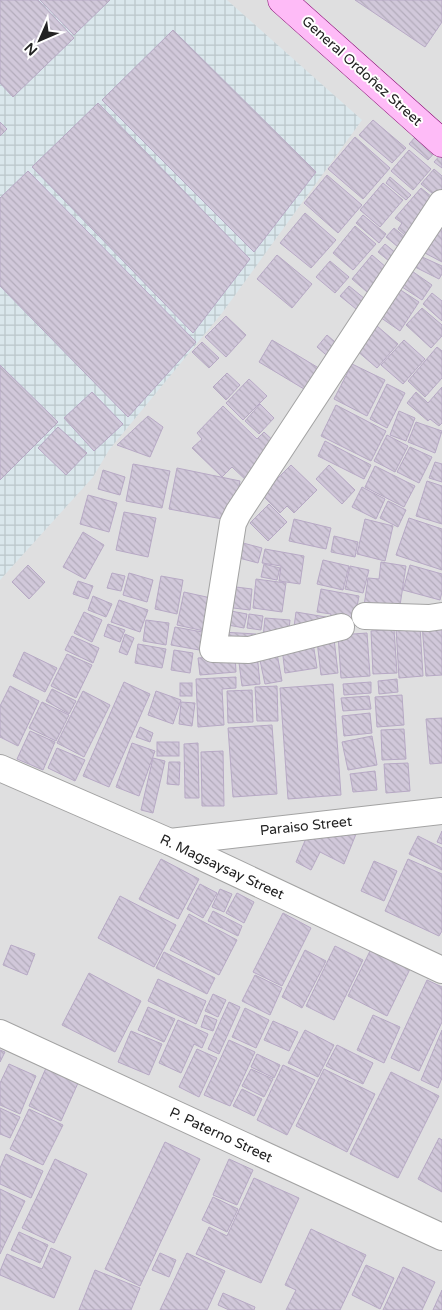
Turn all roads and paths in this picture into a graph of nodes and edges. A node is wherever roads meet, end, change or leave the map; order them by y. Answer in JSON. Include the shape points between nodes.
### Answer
{"nodes":[{"id":1,"x":282,"y":0,"type":"edge"},
{"id":2,"x":442,"y":143,"type":"edge"},
{"id":3,"x":442,"y":203,"type":"edge"},
{"id":4,"x":365,"y":616,"type":"dead end"},
{"id":5,"x":442,"y":616,"type":"edge"},
{"id":6,"x":340,"y":628,"type":"dead end"},
{"id":7,"x":0,"y":768,"type":"edge"},
{"id":8,"x":442,"y":811,"type":"edge"},
{"id":9,"x":170,"y":842,"type":"junction"},
{"id":10,"x":442,"y":970,"type":"edge"},
{"id":11,"x":0,"y":1033,"type":"edge"},
{"id":12,"x":442,"y":1237,"type":"edge"}],
"edges":[{"from":1,"to":2,"type":"main road","name":"General Ordoñez Street"},
{"from":3,"to":6,"type":"street","via":[[238,512],[233,523],[213,650],[249,650]]},
{"from":4,"to":5,"type":"street"},
{"from":7,"to":9,"type":"street","name":"R. Magsaysay Street"},
{"from":8,"to":9,"type":"street","name":"Paraiso Street"},
{"from":9,"to":10,"type":"street","name":"R. Magsaysay Street"},
{"from":11,"to":12,"type":"street","name":"P. Paterno Street"}]}
